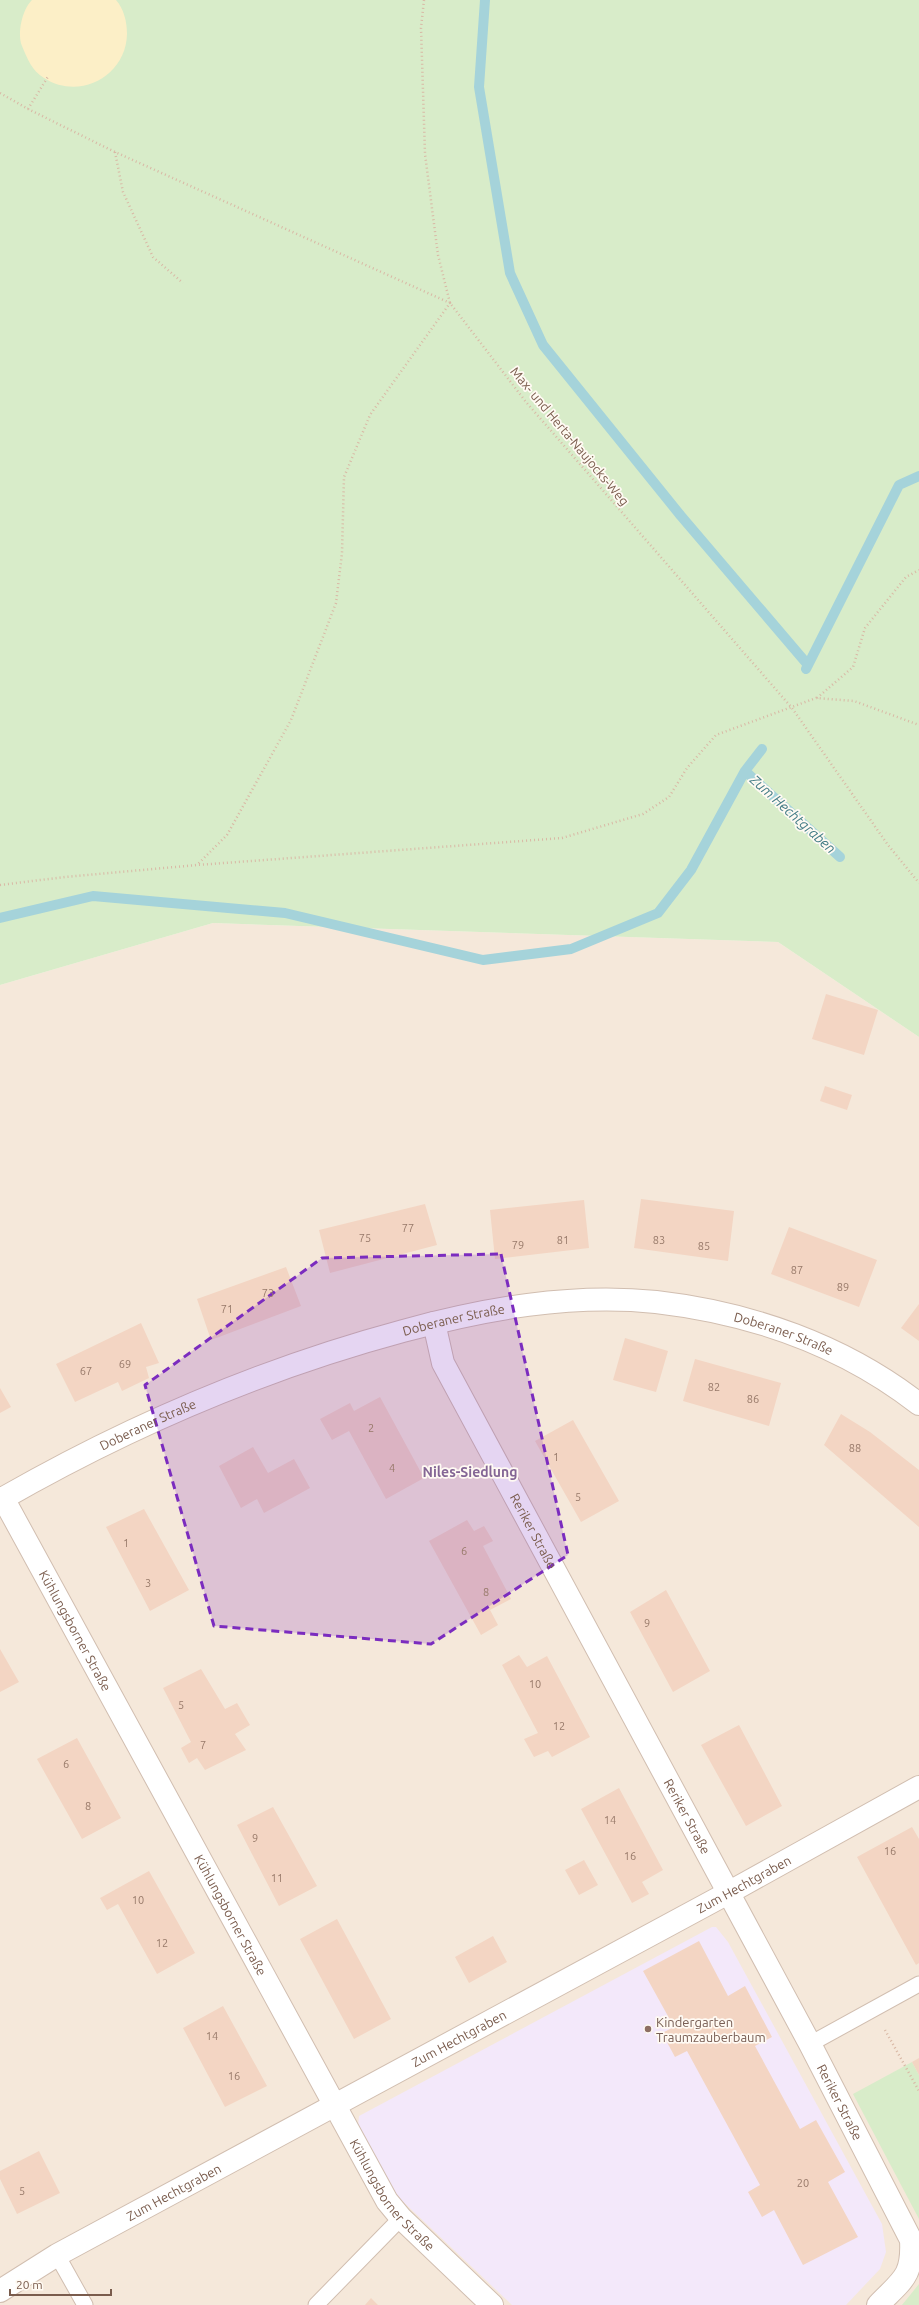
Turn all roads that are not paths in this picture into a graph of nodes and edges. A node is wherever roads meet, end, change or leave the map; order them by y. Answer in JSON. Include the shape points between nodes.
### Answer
{"nodes":[{"id":1,"x":434,"y":1323,"type":"junction"},
{"id":2,"x":919,"y":1404,"type":"edge"},
{"id":3,"x":2,"y":1499,"type":"edge"},
{"id":4,"x":919,"y":1787,"type":"edge"},
{"id":5,"x":728,"y":1893,"type":"junction"},
{"id":6,"x":919,"y":1984,"type":"edge"},
{"id":7,"x":810,"y":2044,"type":"junction"},
{"id":8,"x":335,"y":2106,"type":"junction"},
{"id":9,"x":402,"y":2218,"type":"junction"},
{"id":10,"x":57,"y":2255,"type":"junction"},
{"id":11,"x":916,"y":2260,"type":"edge"},
{"id":12,"x":0,"y":2291,"type":"edge"},
{"id":13,"x":85,"y":2305,"type":"edge"},
{"id":14,"x":316,"y":2305,"type":"edge"},
{"id":15,"x":492,"y":2305,"type":"edge"},
{"id":16,"x":878,"y":2305,"type":"edge"}],
"edges":[{"from":1,"to":2,"type":"street","name":"Doberaner Straße","via":[[479,1312],[541,1304],[593,1301],[654,1302],[709,1310],[804,1338],[854,1362],[899,1388]]},
{"from":1,"to":3,"type":"street","name":"Doberaner Straße","via":[[296,1363],[234,1387],[159,1418]]},
{"from":1,"to":5,"type":"street","name":"Reriker Straße","via":[[443,1363]]},
{"from":3,"to":8,"type":"street","name":"Kühlungsborner Straße"},
{"from":4,"to":5,"type":"street","name":"Zum Hechtgraben"},
{"from":5,"to":7,"type":"street","name":"Reriker Straße"},
{"from":5,"to":8,"type":"street","name":"Zum Hechtgraben"},
{"from":6,"to":7,"type":"lane"},
{"from":7,"to":11,"type":"street","name":"Reriker Straße","via":[[911,2240]]},
{"from":8,"to":9,"type":"street","name":"Kühlungsborner Straße","via":[[387,2201]]},
{"from":8,"to":10,"type":"street","name":"Zum Hechtgraben"},
{"from":9,"to":14,"type":"lane"},
{"from":9,"to":15,"type":"street","name":"Kühlungsborner Straße"},
{"from":10,"to":12,"type":"street","name":"Zum Hechtgraben"},
{"from":10,"to":13,"type":"lane"},
{"from":11,"to":16,"type":"street","name":"Reriker Straße","via":[[906,2276]]}]}
